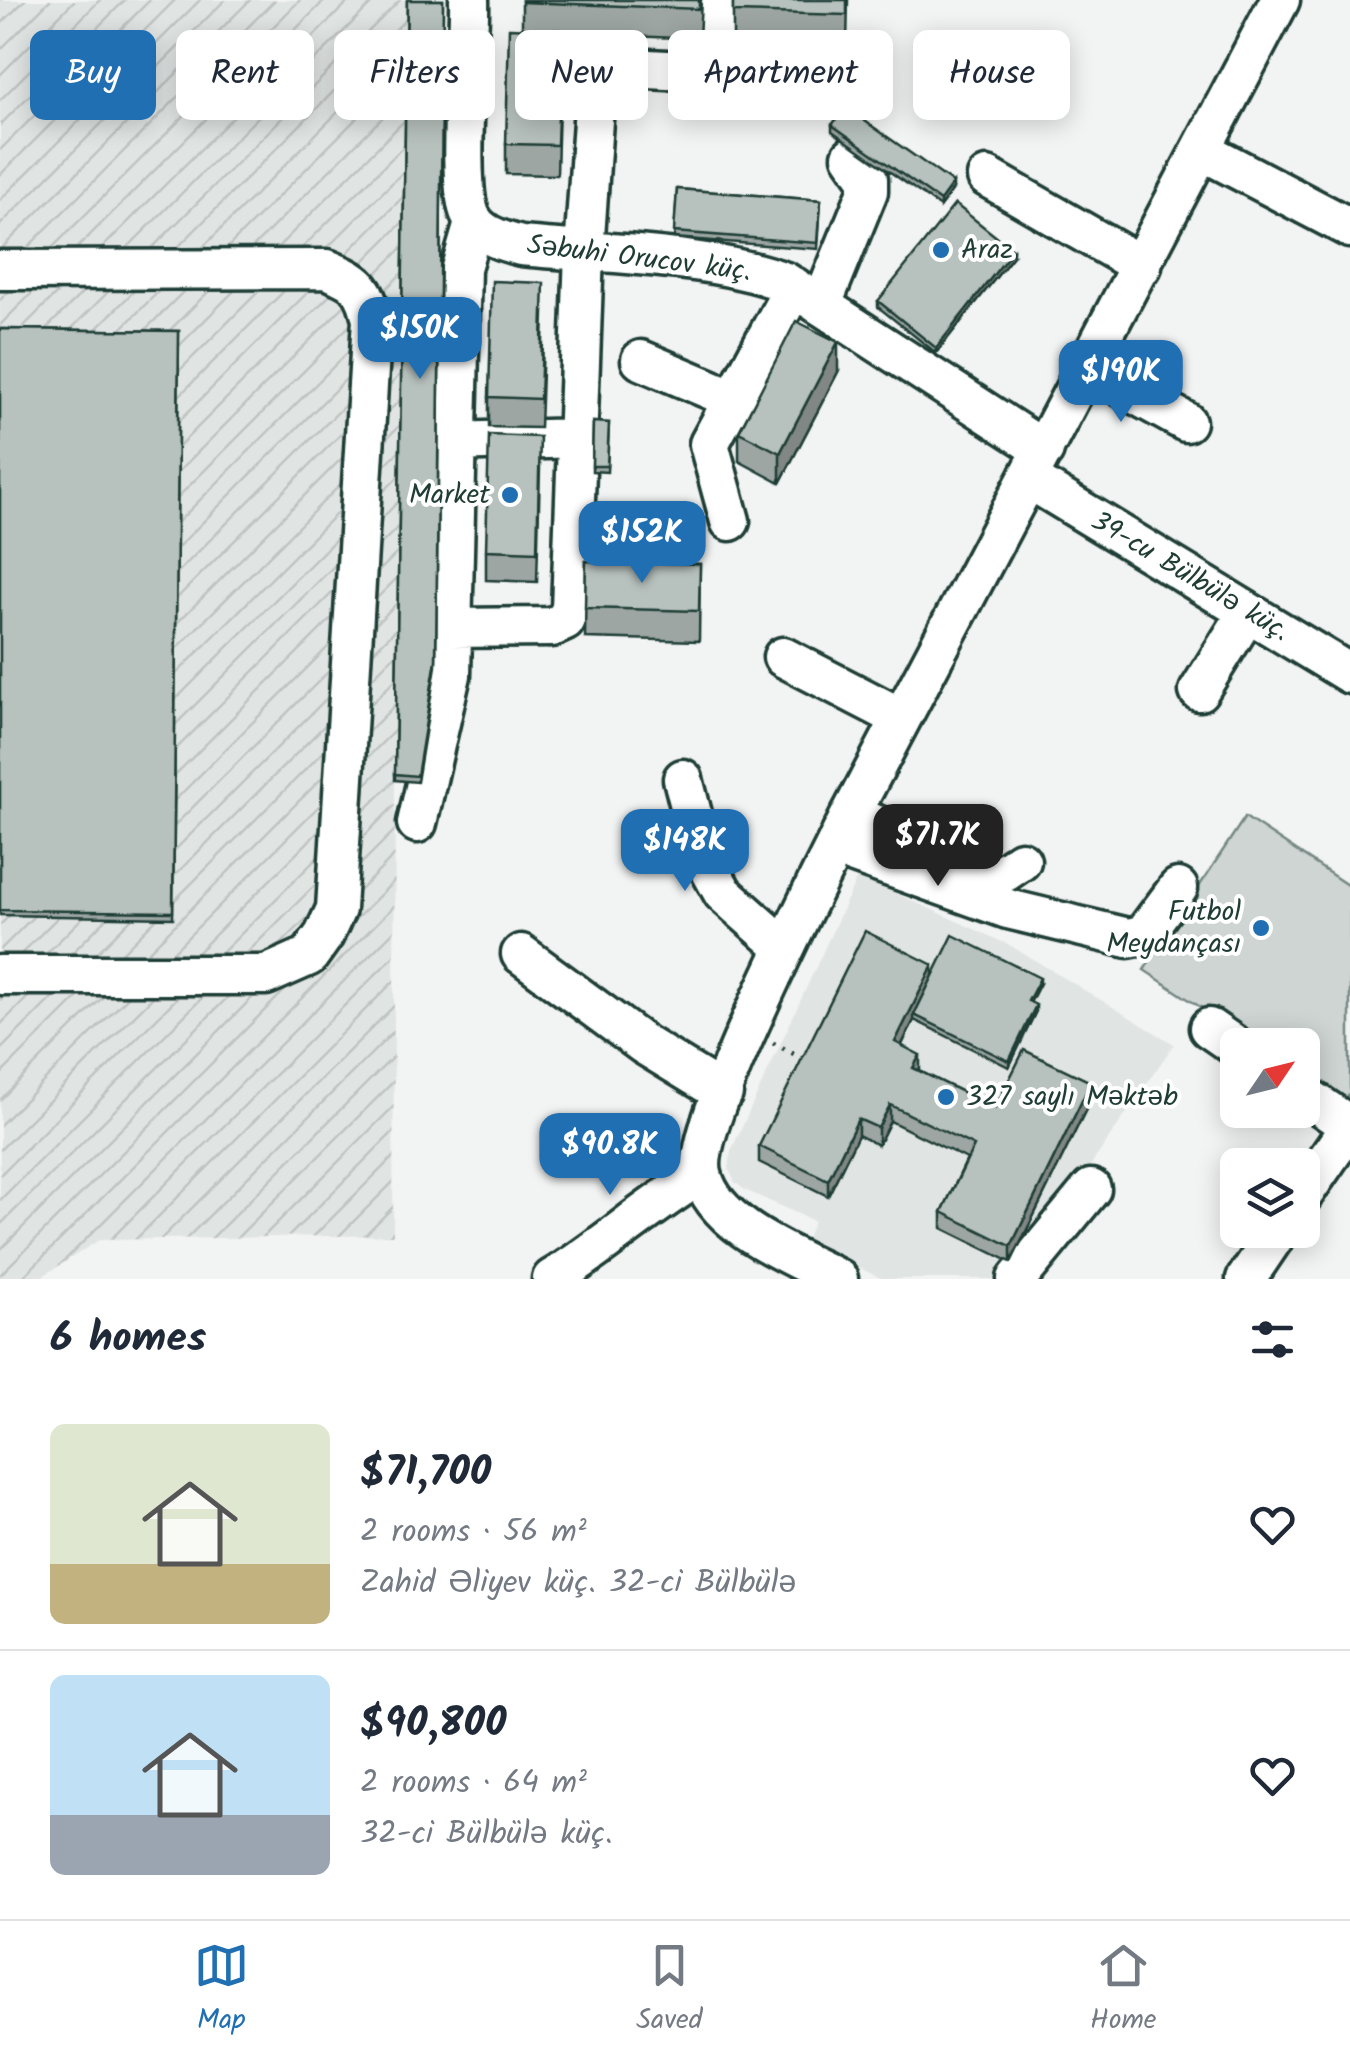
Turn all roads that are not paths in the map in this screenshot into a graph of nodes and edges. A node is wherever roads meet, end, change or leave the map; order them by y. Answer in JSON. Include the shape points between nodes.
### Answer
{"nodes":[{"id":1,"x":469,"y":0,"type":"edge"},
{"id":2,"x":718,"y":0,"type":"edge"},
{"id":3,"x":1280,"y":0,"type":"edge"},
{"id":4,"x":717,"y":30,"type":"edge"},
{"id":5,"x":668,"y":69,"type":"edge"},
{"id":6,"x":1203,"y":150,"type":"junction"},
{"id":7,"x":852,"y":156,"type":"dead end"},
{"id":8,"x":988,"y":177,"type":"dead end"},
{"id":9,"x":474,"y":223,"type":"junction"},
{"id":10,"x":1350,"y":228,"type":"edge"},
{"id":11,"x":584,"y":252,"type":"junction"},
{"id":12,"x":1142,"y":266,"type":"junction"},
{"id":13,"x":0,"y":270,"type":"edge"},
{"id":14,"x":808,"y":295,"type":"junction"},
{"id":15,"x":641,"y":360,"type":"dead end"},
{"id":16,"x":1088,"y":368,"type":"junction"},
{"id":17,"x":734,"y":399,"type":"junction"},
{"id":18,"x":1186,"y":422,"type":"dead end"},
{"id":19,"x":576,"y":438,"type":"junction"},
{"id":20,"x":456,"y":442,"type":"junction"},
{"id":21,"x":1036,"y":465,"type":"junction"},
{"id":22,"x":730,"y":521,"type":"dead end"},
{"id":23,"x":1248,"y":612,"type":"junction"},
{"id":24,"x":451,"y":628,"type":"junction"},
{"id":25,"x":783,"y":657,"type":"dead end"},
{"id":26,"x":1349,"y":671,"type":"edge"},
{"id":27,"x":1199,"y":691,"type":"dead end"},
{"id":28,"x":900,"y":718,"type":"junction"},
{"id":29,"x":683,"y":779,"type":"dead end"},
{"id":30,"x":418,"y":823,"type":"dead end"},
{"id":31,"x":843,"y":831,"type":"junction"},
{"id":32,"x":1021,"y":862,"type":"dead end"},
{"id":33,"x":1178,"y":888,"type":"dead end"},
{"id":34,"x":785,"y":948,"type":"junction"},
{"id":35,"x":521,"y":954,"type":"dead end"},
{"id":36,"x":0,"y":974,"type":"edge"},
{"id":37,"x":723,"y":1092,"type":"junction"},
{"id":38,"x":1320,"y":1105,"type":"edge"},
{"id":39,"x":1350,"y":1126,"type":"edge"},
{"id":40,"x":1320,"y":1170,"type":"edge"},
{"id":41,"x":702,"y":1174,"type":"junction"},
{"id":42,"x":1091,"y":1189,"type":"dead end"},
{"id":43,"x":1268,"y":1248,"type":"edge"},
{"id":44,"x":552,"y":1279,"type":"edge"},
{"id":45,"x":838,"y":1279,"type":"edge"},
{"id":46,"x":1017,"y":1279,"type":"edge"},
{"id":47,"x":1246,"y":1279,"type":"edge"}],
"edges":[{"from":1,"to":9,"type":"street","via":[[463,192]]},
{"from":2,"to":4,"type":"street"},
{"from":3,"to":6,"type":"street"},
{"from":5,"to":11,"type":"street","via":[[609,67],[596,77]]},
{"from":6,"to":10,"type":"street"},
{"from":6,"to":12,"type":"street"},
{"from":7,"to":14,"type":"street","via":[[868,190]]},
{"from":8,"to":12,"type":"street"},
{"from":9,"to":11,"type":"street","name":"Səbuhi Orucov küç.","via":[[521,246]]},
{"from":9,"to":20,"type":"street","via":[[462,268]]},
{"from":11,"to":14,"type":"street","name":"Səbuhi Orucov küç.","via":[[756,272]]},
{"from":11,"to":19,"type":"street"},
{"from":12,"to":16,"type":"street"},
{"from":13,"to":36,"type":"street","via":[[327,269],[356,282],[372,320],[336,909],[324,935],[308,956],[266,976]]},
{"from":14,"to":17,"type":"street"},
{"from":14,"to":21,"type":"street","name":"Səbuhi Orucov küç."},
{"from":15,"to":17,"type":"street"},
{"from":16,"to":18,"type":"street"},
{"from":16,"to":21,"type":"street"},
{"from":17,"to":22,"type":"street","via":[[709,444]]},
{"from":19,"to":20,"type":"street"},
{"from":19,"to":24,"type":"street","via":[[571,609],[564,621],[552,627]]},
{"from":20,"to":24,"type":"street"},
{"from":21,"to":23,"type":"street","name":"39-cu Bülbülə küç."},
{"from":21,"to":28,"type":"street"},
{"from":23,"to":26,"type":"street","name":"39-cu Bülbülə küç."},
{"from":23,"to":27,"type":"street"},
{"from":24,"to":30,"type":"street","via":[[451,674]]},
{"from":25,"to":28,"type":"street"},
{"from":28,"to":31,"type":"street"},
{"from":29,"to":34,"type":"street","via":[[703,857],[723,893]]},
{"from":31,"to":32,"type":"street","via":[[989,874]]},
{"from":31,"to":33,"type":"street","via":[[1008,909],[1128,938],[1143,936]]},
{"from":31,"to":34,"type":"street"},
{"from":34,"to":37,"type":"street"},
{"from":35,"to":37,"type":"street","via":[[643,1044]]},
{"from":37,"to":41,"type":"street"},
{"from":38,"to":39,"type":"street"},
{"from":39,"to":40,"type":"street"},
{"from":41,"to":44,"type":"street"},
{"from":41,"to":45,"type":"street","via":[[723,1211],[751,1234]]},
{"from":42,"to":46,"type":"street"},
{"from":43,"to":47,"type":"street"}]}
